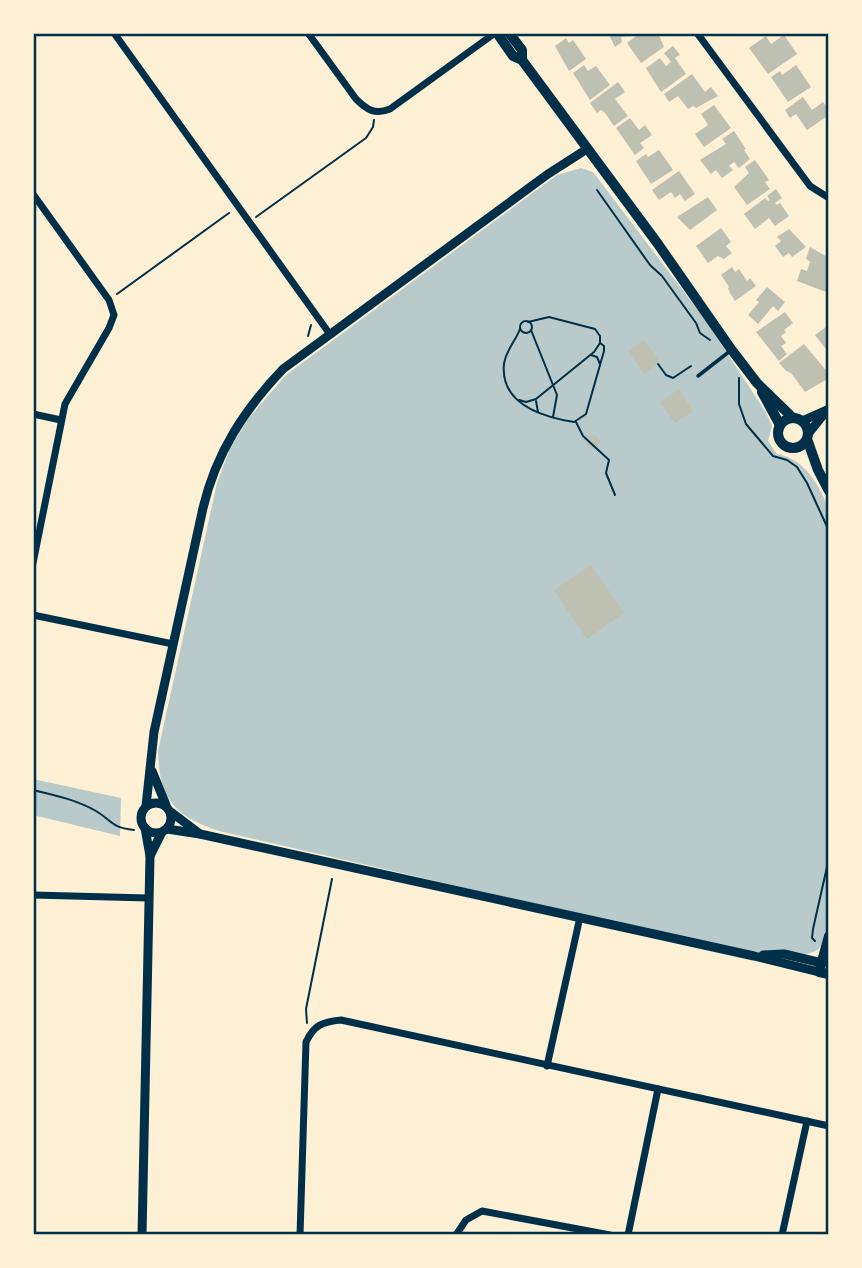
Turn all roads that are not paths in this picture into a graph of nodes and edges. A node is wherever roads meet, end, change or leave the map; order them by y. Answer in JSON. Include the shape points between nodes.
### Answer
{"nodes":[{"id":1,"x":114,"y":33,"type":"edge"},
{"id":2,"x":307,"y":33,"type":"edge"},
{"id":3,"x":496,"y":33,"type":"edge"},
{"id":4,"x":509,"y":33,"type":"edge"},
{"id":5,"x":697,"y":33,"type":"edge"},
{"id":6,"x":522,"y":60,"type":"junction"},
{"id":7,"x":587,"y":149,"type":"junction"},
{"id":8,"x":33,"y":194,"type":"edge"},
{"id":9,"x":829,"y":198,"type":"edge"},
{"id":10,"x":329,"y":333,"type":"junction"},
{"id":11,"x":731,"y":349,"type":"junction"},
{"id":12,"x":698,"y":376,"type":"dead end"},
{"id":13,"x":757,"y":383,"type":"junction"},
{"id":14,"x":827,"y":411,"type":"edge"},
{"id":15,"x":33,"y":414,"type":"edge"},
{"id":16,"x":797,"y":419,"type":"junction"},
{"id":17,"x":61,"y":420,"type":"junction"},
{"id":18,"x":780,"y":425,"type":"junction"},
{"id":19,"x":807,"y":436,"type":"junction"},
{"id":20,"x":795,"y":448,"type":"junction"},
{"id":21,"x":818,"y":471,"type":"junction"},
{"id":22,"x":829,"y":491,"type":"edge"},
{"id":23,"x":33,"y":563,"type":"edge"},
{"id":24,"x":33,"y":615,"type":"edge"},
{"id":25,"x":173,"y":644,"type":"junction"},
{"id":26,"x":151,"y":770,"type":"junction"},
{"id":27,"x":146,"y":806,"type":"junction"},
{"id":28,"x":168,"y":809,"type":"junction"},
{"id":29,"x":145,"y":828,"type":"junction"},
{"id":30,"x":164,"y":831,"type":"junction"},
{"id":31,"x":200,"y":834,"type":"junction"},
{"id":32,"x":150,"y":856,"type":"junction"},
{"id":33,"x":33,"y":895,"type":"edge"},
{"id":34,"x":148,"y":898,"type":"junction"},
{"id":35,"x":580,"y":917,"type":"junction"},
{"id":36,"x":827,"y":941,"type":"edge"},
{"id":37,"x":825,"y":969,"type":"edge"},
{"id":38,"x":547,"y":1066,"type":"junction"},
{"id":39,"x":658,"y":1089,"type":"junction"},
{"id":40,"x":807,"y":1122,"type":"junction"},
{"id":41,"x":829,"y":1126,"type":"edge"},
{"id":42,"x":142,"y":1235,"type":"edge"},
{"id":43,"x":300,"y":1235,"type":"edge"},
{"id":44,"x":456,"y":1235,"type":"edge"},
{"id":45,"x":610,"y":1235,"type":"edge"},
{"id":46,"x":628,"y":1235,"type":"edge"},
{"id":47,"x":782,"y":1235,"type":"edge"}],
"edges":[{"from":1,"to":10,"type":"street"},
{"from":2,"to":3,"type":"street","via":[[356,99],[375,112],[390,109]]},
{"from":3,"to":6,"type":"main road","via":[[513,56]]},
{"from":4,"to":6,"type":"main road","via":[[522,50]]},
{"from":5,"to":9,"type":"street","via":[[810,186]]},
{"from":6,"to":7,"type":"main road"},
{"from":7,"to":10,"type":"street"},
{"from":7,"to":11,"type":"main road"},
{"from":8,"to":17,"type":"street","via":[[109,300],[114,315],[65,404]]},
{"from":10,"to":25,"type":"street","via":[[283,369],[231,433],[209,484]]},
{"from":11,"to":12,"type":"lane"},
{"from":11,"to":13,"type":"main road"},
{"from":13,"to":16,"type":"main road"},
{"from":13,"to":18,"type":"main road"},
{"from":14,"to":16,"type":"street"},
{"from":14,"to":19,"type":"street"},
{"from":15,"to":17,"type":"street"},
{"from":16,"to":18,"type":"main road"},
{"from":16,"to":19,"type":"main road"},
{"from":17,"to":23,"type":"street"},
{"from":18,"to":20,"type":"main road","via":[[779,440]]},
{"from":19,"to":20,"type":"main road"},
{"from":19,"to":21,"type":"main road"},
{"from":20,"to":21,"type":"main road"},
{"from":21,"to":22,"type":"main road"},
{"from":24,"to":25,"type":"street"},
{"from":25,"to":26,"type":"street","via":[[154,732]]},
{"from":26,"to":27,"type":"street"},
{"from":26,"to":28,"type":"street"},
{"from":27,"to":28,"type":"street","via":[[158,802]]},
{"from":27,"to":29,"type":"street","via":[[141,814]]},
{"from":28,"to":30,"type":"street","via":[[172,821]]},
{"from":28,"to":31,"type":"street"},
{"from":29,"to":30,"type":"street","via":[[152,833]]},
{"from":29,"to":32,"type":"street"},
{"from":30,"to":31,"type":"street"},
{"from":30,"to":32,"type":"street"},
{"from":31,"to":35,"type":"street"},
{"from":32,"to":34,"type":"street"},
{"from":33,"to":34,"type":"street"},
{"from":34,"to":42,"type":"street"},
{"from":35,"to":37,"type":"street"},
{"from":35,"to":38,"type":"street"},
{"from":36,"to":37,"type":"main road"},
{"from":38,"to":39,"type":"street"},
{"from":38,"to":43,"type":"street","via":[[341,1020],[313,1028],[306,1042]]},
{"from":39,"to":40,"type":"street"},
{"from":39,"to":46,"type":"street"},
{"from":40,"to":41,"type":"street"},
{"from":40,"to":47,"type":"street"},
{"from":44,"to":45,"type":"street","via":[[466,1220],[482,1211]]}]}
